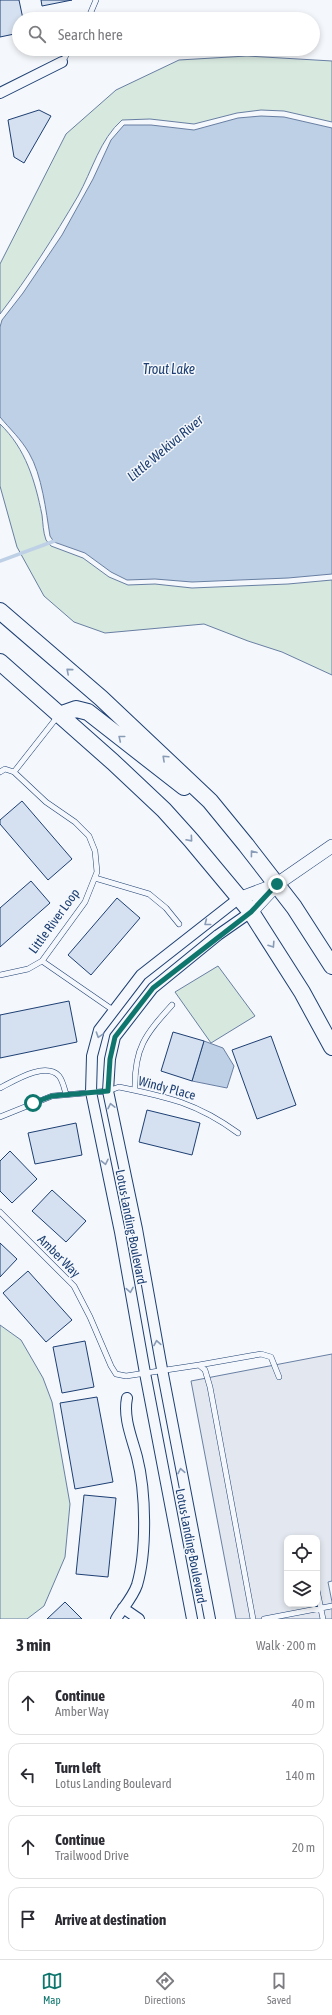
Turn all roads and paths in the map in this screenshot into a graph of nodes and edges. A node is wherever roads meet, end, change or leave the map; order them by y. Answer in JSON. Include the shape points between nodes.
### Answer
{"nodes":[{"id":1,"x":96,"y":0,"type":"edge"},
{"id":2,"x":91,"y":12,"type":"edge"},
{"id":3,"x":66,"y":56,"type":"edge"},
{"id":4,"x":62,"y":62,"type":"joint"},
{"id":5,"x":0,"y":93,"type":"edge"},
{"id":6,"x":0,"y":611,"type":"edge"},
{"id":7,"x":0,"y":662,"type":"edge"},
{"id":8,"x":59,"y":715,"type":"junction"},
{"id":9,"x":0,"y":772,"type":"edge"},
{"id":10,"x":14,"y":772,"type":"junction"},
{"id":11,"x":210,"y":801,"type":"junction"},
{"id":12,"x":332,"y":846,"type":"edge"},
{"id":13,"x":95,"y":878,"type":"junction"},
{"id":14,"x":277,"y":884,"type":"junction"},
{"id":15,"x":238,"y":899,"type":"junction"},
{"id":16,"x":251,"y":912,"type":"junction"},
{"id":17,"x":179,"y":924,"type":"dead end"},
{"id":18,"x":42,"y":961,"type":"junction"},
{"id":19,"x":332,"y":966,"type":"edge"},
{"id":20,"x":0,"y":975,"type":"edge"},
{"id":21,"x":172,"y":1005,"type":"dead end"},
{"id":22,"x":113,"y":1010,"type":"junction"},
{"id":23,"x":332,"y":1048,"type":"edge"},
{"id":24,"x":0,"y":1088,"type":"edge"},
{"id":25,"x":135,"y":1090,"type":"junction"},
{"id":26,"x":108,"y":1091,"type":"junction"},
{"id":27,"x":90,"y":1092,"type":"junction"},
{"id":28,"x":66,"y":1094,"type":"junction"},
{"id":29,"x":0,"y":1117,"type":"edge"},
{"id":30,"x":238,"y":1133,"type":"dead end"},
{"id":31,"x":0,"y":1212,"type":"edge"},
{"id":32,"x":198,"y":1365,"type":"junction"},
{"id":33,"x":162,"y":1369,"type":"junction"},
{"id":34,"x":145,"y":1373,"type":"junction"},
{"id":35,"x":279,"y":1377,"type":"dead end"},
{"id":36,"x":127,"y":1398,"type":"dead end"},
{"id":37,"x":320,"y":1604,"type":"edge"},
{"id":38,"x":332,"y":1606,"type":"edge"},
{"id":39,"x":123,"y":1608,"type":"junction"},
{"id":40,"x":321,"y":1608,"type":"junction"},
{"id":41,"x":116,"y":1619,"type":"edge"},
{"id":42,"x":139,"y":1619,"type":"edge"},
{"id":43,"x":192,"y":1619,"type":"edge"},
{"id":44,"x":210,"y":1619,"type":"edge"},
{"id":45,"x":253,"y":1619,"type":"edge"},
{"id":46,"x":264,"y":1619,"type":"edge"},
{"id":47,"x":323,"y":1619,"type":"edge"}],
"edges":[{"from":1,"to":2,"type":"lane"},
{"from":3,"to":4,"type":"lane"},
{"from":4,"to":5,"type":"street"},
{"from":11,"to":6,"type":"main road","one_way":true,"via":[[101,698]]},
{"from":7,"to":8,"type":"main road"},
{"from":8,"to":10,"type":"lane"},
{"from":11,"to":8,"type":"main road","one_way":true,"via":[[178,784],[88,712],[76,709]]},
{"from":8,"to":15,"type":"main road","one_way":true,"via":[[164,810]]},
{"from":9,"to":10,"type":"lane","via":[[5,769]]},
{"from":10,"to":13,"type":"lane","name":"Little River Loop","via":[[46,802],[75,822],[89,836],[95,851]]},
{"from":14,"to":11,"type":"main road","one_way":true},
{"from":12,"to":14,"type":"street"},
{"from":13,"to":17,"type":"lane","via":[[149,894],[166,908]]},
{"from":13,"to":18,"type":"lane","name":"Little River Loop","via":[[84,902]]},
{"from":14,"to":15,"type":"street"},
{"from":14,"to":16,"type":"street"},
{"from":14,"to":19,"type":"main road"},
{"from":15,"to":16,"type":"main road"},
{"from":15,"to":22,"type":"street","name":"Lotus Landing Boulevard","one_way":true,"via":[[141,975]]},
{"from":16,"to":23,"type":"main road","one_way":true,"via":[[302,992]]},
{"from":16,"to":26,"type":"street","name":"Lotus Landing Boulevard","via":[[153,988],[132,1014],[115,1037],[110,1059]]},
{"from":18,"to":20,"type":"lane","name":"Little River Loop","via":[[28,969]]},
{"from":18,"to":22,"type":"lane"},
{"from":21,"to":25,"type":"lane","via":[[143,1040],[134,1070]]},
{"from":22,"to":27,"type":"street","name":"Lotus Landing Boulevard","one_way":true,"via":[[99,1030],[92,1056]]},
{"from":24,"to":28,"type":"lane","via":[[30,1073],[44,1071],[54,1072],[59,1076]]},
{"from":25,"to":26,"type":"lane","name":"Windy Place","via":[[119,1087]]},
{"from":25,"to":30,"type":"lane","name":"Windy Place","via":[[189,1104],[218,1118]]},
{"from":26,"to":27,"type":"lane"},
{"from":33,"to":26,"type":"street","name":"Lotus Landing Boulevard","one_way":true,"via":[[137,1229]]},
{"from":27,"to":28,"type":"lane"},
{"from":27,"to":34,"type":"street","name":"Lotus Landing Boulevard","one_way":true,"via":[[120,1232]]},
{"from":28,"to":29,"type":"lane","via":[[52,1096]]},
{"from":31,"to":34,"type":"lane","name":"Amber Way","via":[[74,1286],[116,1374],[126,1376]]},
{"from":32,"to":33,"type":"lane"},
{"from":32,"to":35,"type":"lane","via":[[261,1354],[271,1357]]},
{"from":32,"to":45,"type":"lane","via":[[205,1370],[210,1387]]},
{"from":33,"to":34,"type":"lane"},
{"from":44,"to":33,"type":"street","name":"Lotus Landing Boulevard","one_way":true},
{"from":34,"to":43,"type":"street","name":"Lotus Landing Boulevard"},
{"from":36,"to":39,"type":"street","via":[[127,1422],[138,1459],[145,1509],[136,1586]]},
{"from":37,"to":40,"type":"lane"},
{"from":38,"to":40,"type":"lane"},
{"from":39,"to":41,"type":"street"},
{"from":39,"to":42,"type":"street"},
{"from":40,"to":46,"type":"lane"},
{"from":40,"to":47,"type":"lane"}]}
